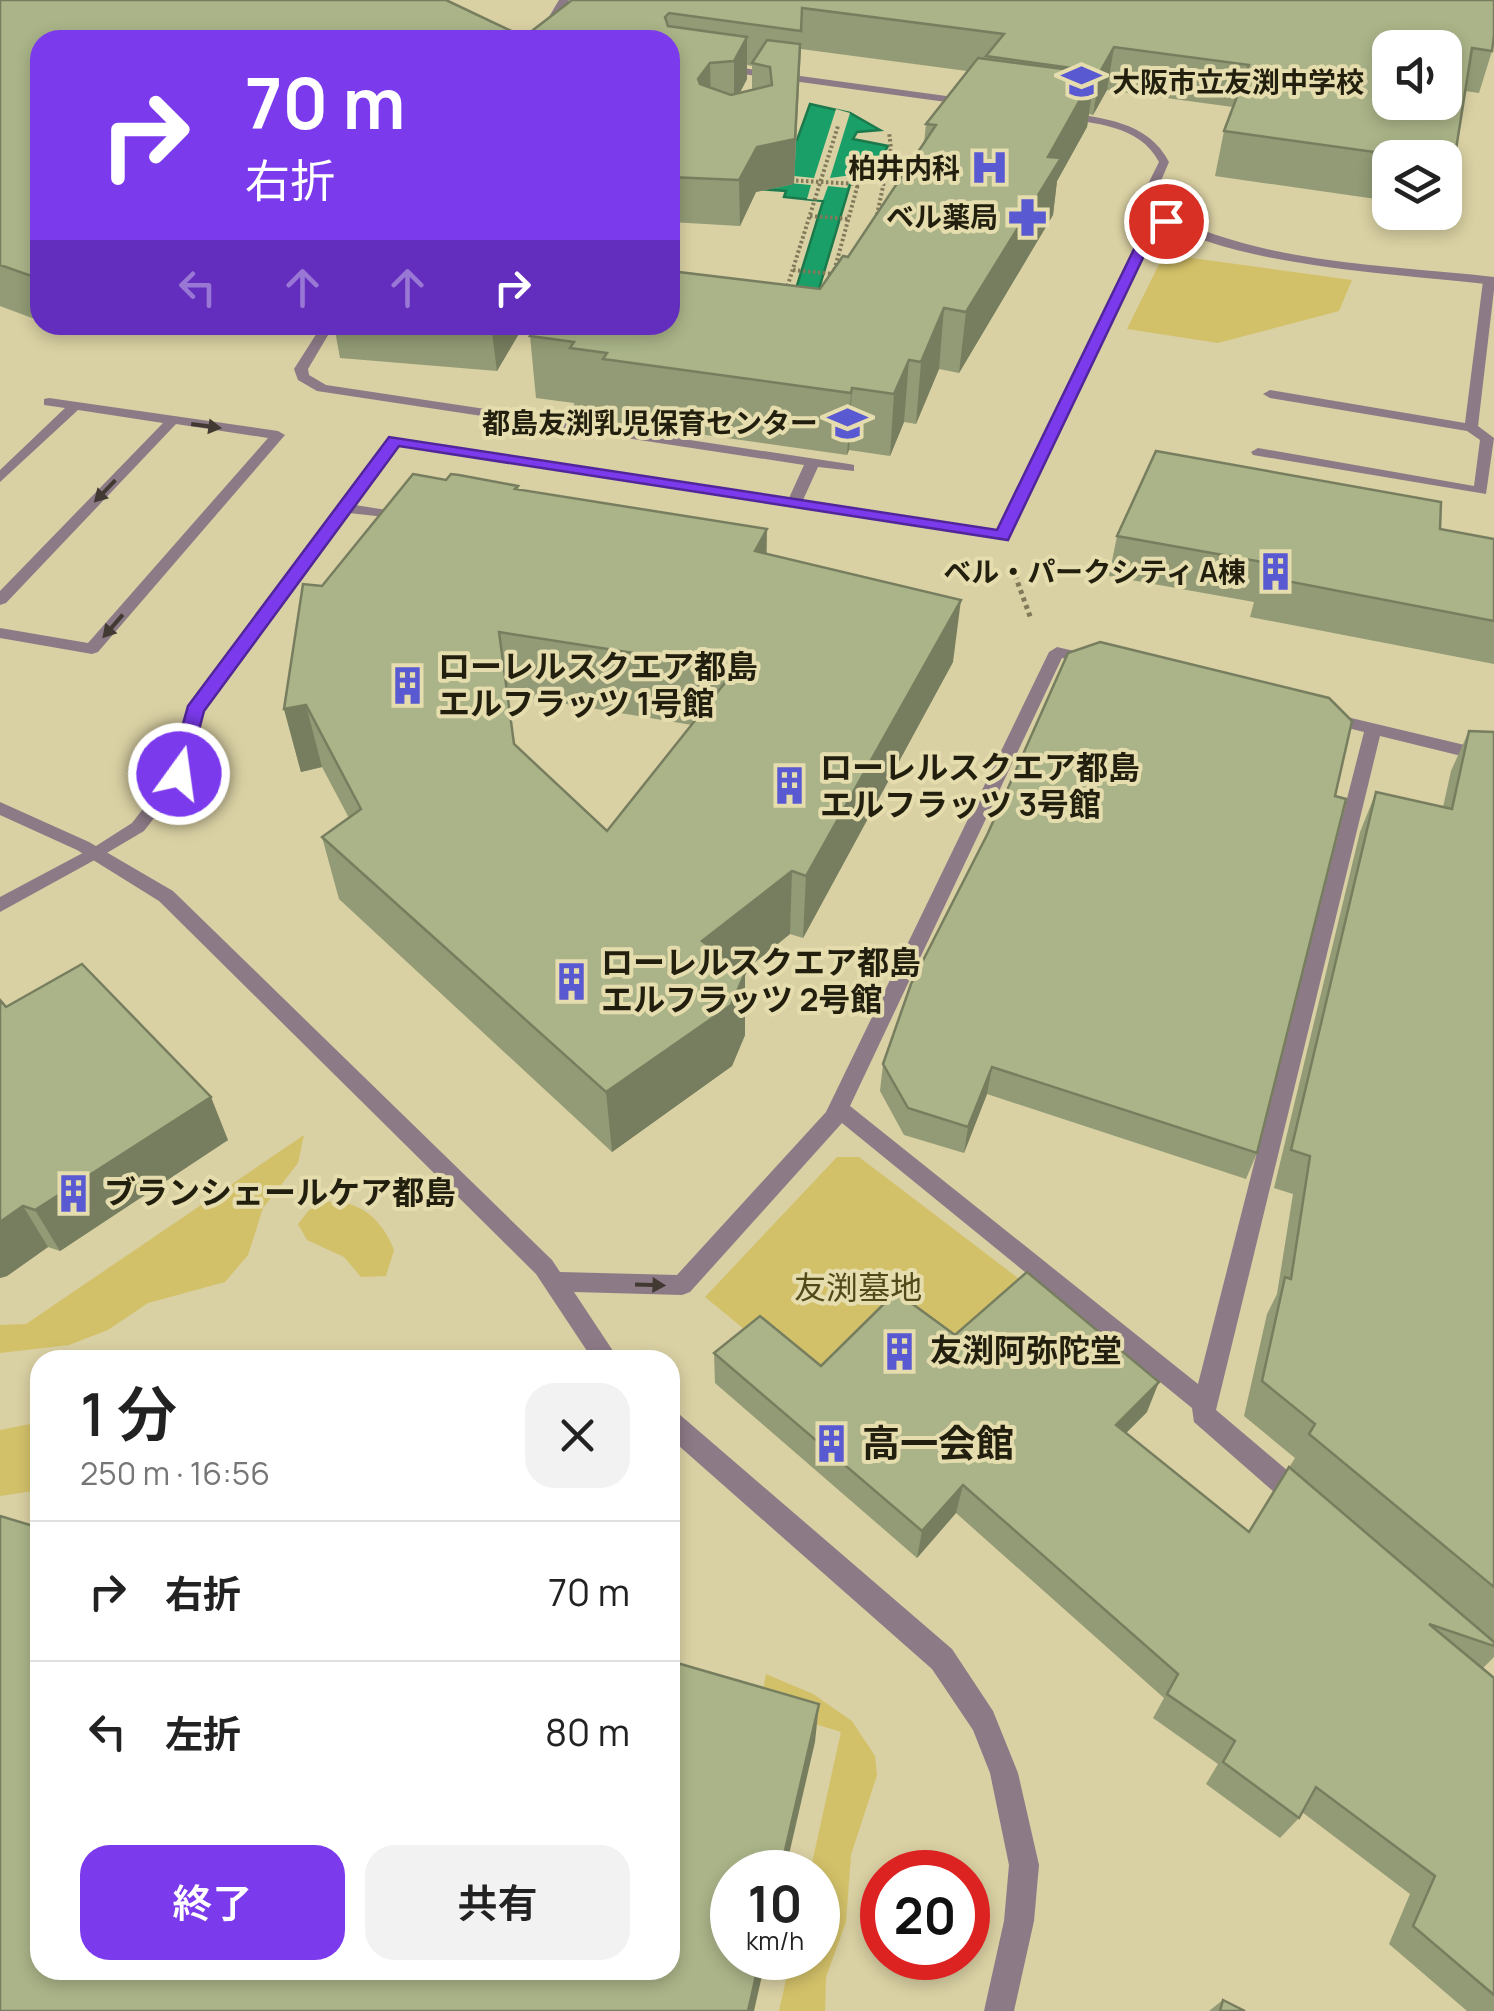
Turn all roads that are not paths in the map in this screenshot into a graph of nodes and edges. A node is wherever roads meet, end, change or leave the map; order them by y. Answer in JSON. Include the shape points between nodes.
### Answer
{"nodes":[{"id":1,"x":564,"y":0,"type":"edge"},
{"id":2,"x":554,"y":30,"type":"edge"},
{"id":3,"x":680,"y":62,"type":"edge"},
{"id":4,"x":764,"y":74,"type":"junction"},
{"id":5,"x":750,"y":86,"type":"edge"},
{"id":6,"x":976,"y":104,"type":"edge"},
{"id":7,"x":1049,"y":114,"type":"edge"},
{"id":8,"x":1166,"y":221,"type":"junction"},
{"id":9,"x":1492,"y":281,"type":"edge"},
{"id":10,"x":322,"y":335,"type":"edge"},
{"id":11,"x":1270,"y":394,"type":"dead end"},
{"id":12,"x":49,"y":402,"type":"dead end"},
{"id":13,"x":75,"y":406,"type":"junction"},
{"id":14,"x":172,"y":421,"type":"junction"},
{"id":15,"x":1471,"y":428,"type":"junction"},
{"id":16,"x":1258,"y":452,"type":"dead end"},
{"id":17,"x":813,"y":462,"type":"junction"},
{"id":18,"x":849,"y":468,"type":"dead end"},
{"id":19,"x":0,"y":478,"type":"edge"},
{"id":20,"x":794,"y":504,"type":"junction"},
{"id":21,"x":344,"y":508,"type":"junction"},
{"id":22,"x":420,"y":519,"type":"edge"},
{"id":23,"x":0,"y":600,"type":"edge"},
{"id":24,"x":0,"y":633,"type":"edge"},
{"id":25,"x":1113,"y":666,"type":"edge"},
{"id":26,"x":1298,"y":711,"type":"edge"},
{"id":27,"x":1372,"y":729,"type":"junction"},
{"id":28,"x":1494,"y":758,"type":"edge"},
{"id":29,"x":0,"y":808,"type":"edge"},
{"id":30,"x":94,"y":853,"type":"junction"},
{"id":31,"x":0,"y":905,"type":"edge"},
{"id":32,"x":836,"y":1113,"type":"junction"},
{"id":33,"x":552,"y":1282,"type":"junction"},
{"id":34,"x":600,"y":1350,"type":"edge"},
{"id":35,"x":1206,"y":1404,"type":"junction"},
{"id":36,"x":680,"y":1431,"type":"edge"},
{"id":37,"x":1320,"y":1514,"type":"edge"},
{"id":38,"x":999,"y":2011,"type":"edge"}],
"edges":[{"from":1,"to":2,"type":"street","via":[[549,24]]},
{"from":3,"to":4,"type":"street"},
{"from":4,"to":5,"type":"street"},
{"from":4,"to":6,"type":"street"},
{"from":7,"to":8,"type":"street","via":[[1108,123],[1158,148],[1164,162],[1150,200]]},
{"from":8,"to":9,"type":"street","via":[[1226,245]]},
{"from":8,"to":20,"type":"street","via":[[1145,239],[1002,536]]},
{"from":9,"to":15,"type":"street"},
{"from":10,"to":17,"type":"street","via":[[301,369],[322,388]]},
{"from":11,"to":15,"type":"street"},
{"from":12,"to":13,"type":"street"},
{"from":13,"to":14,"type":"street"},
{"from":13,"to":19,"type":"street"},
{"from":14,"to":23,"type":"street","one_way":true},
{"from":14,"to":24,"type":"street","one_way":true,"via":[[278,435],[92,649]]},
{"from":15,"to":16,"type":"street","via":[[1487,438],[1481,491]]},
{"from":17,"to":18,"type":"street"},
{"from":17,"to":20,"type":"street"},
{"from":20,"to":21,"type":"street","via":[[395,441]]},
{"from":21,"to":22,"type":"street"},
{"from":21,"to":30,"type":"street","via":[[194,711],[179,774],[138,826]]},
{"from":25,"to":32,"type":"street","via":[[1057,652]]},
{"from":26,"to":27,"type":"street"},
{"from":27,"to":28,"type":"street"},
{"from":27,"to":35,"type":"street"},
{"from":29,"to":30,"type":"street"},
{"from":30,"to":31,"type":"street"},
{"from":30,"to":33,"type":"street","via":[[166,896]]},
{"from":33,"to":32,"type":"street","one_way":true,"via":[[682,1286]]},
{"from":32,"to":35,"type":"street"},
{"from":33,"to":34,"type":"street"},
{"from":35,"to":37,"type":"street","via":[[1203,1414]]},
{"from":36,"to":38,"type":"street","via":[[942,1659],[983,1721],[1004,1773],[1024,1865]]}]}
